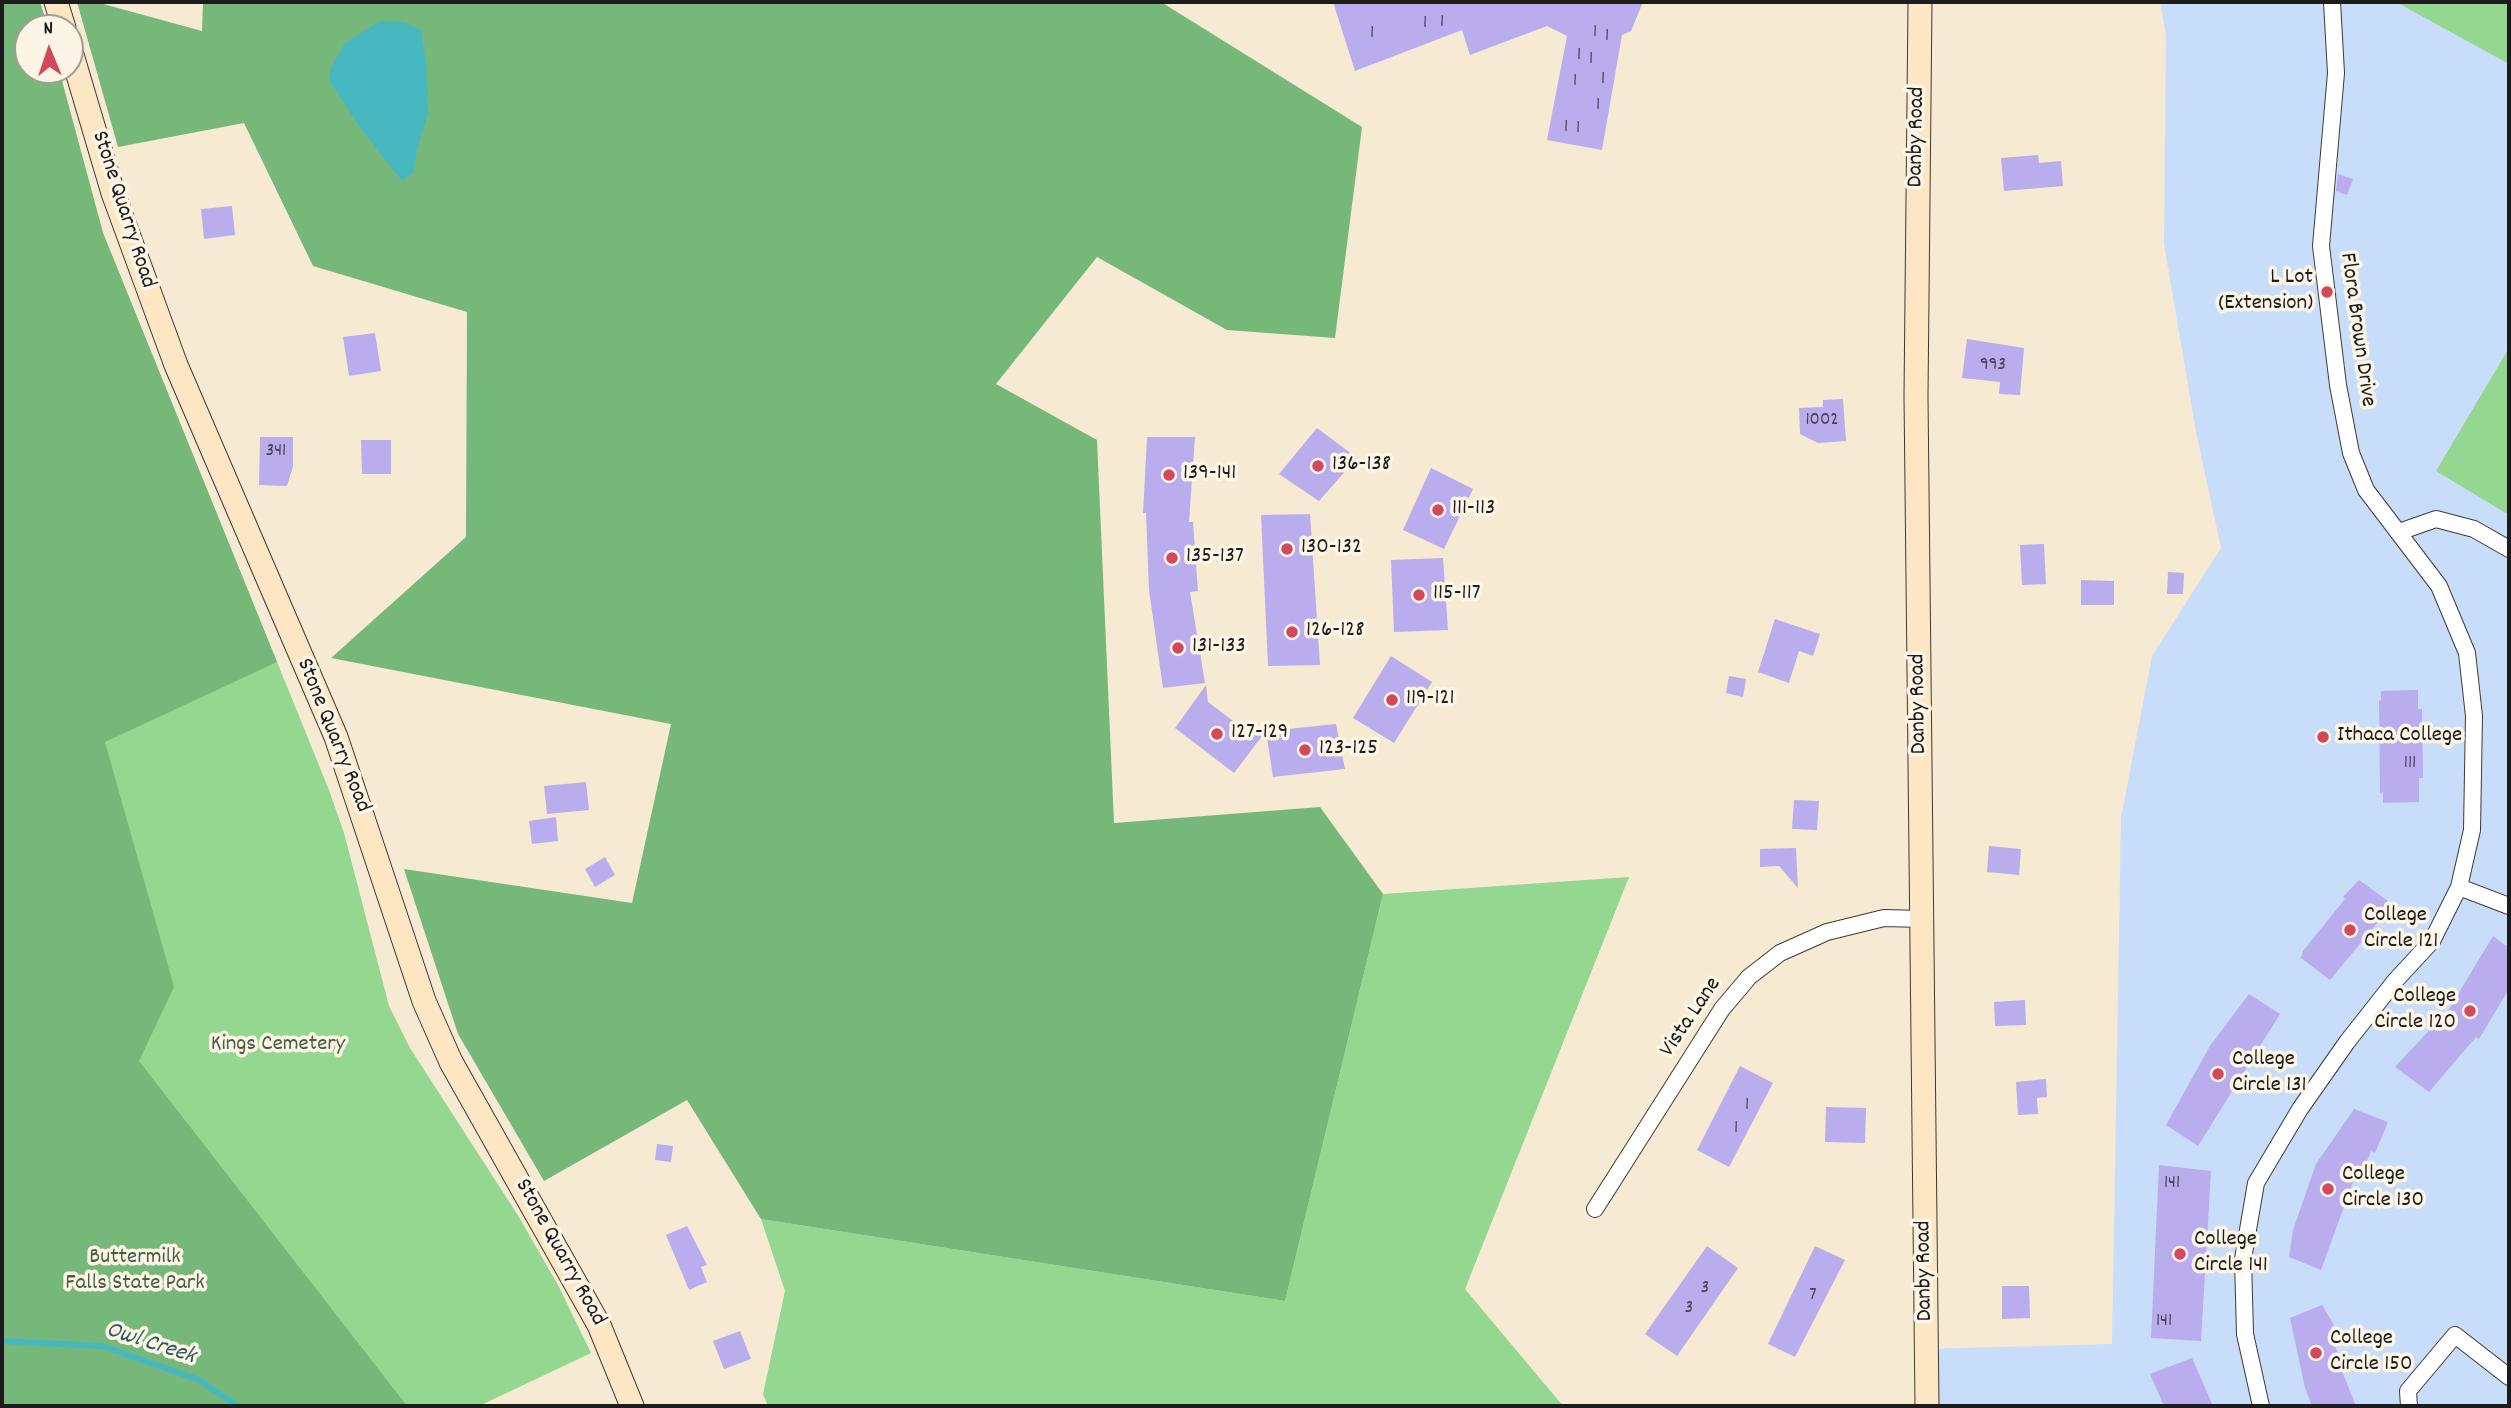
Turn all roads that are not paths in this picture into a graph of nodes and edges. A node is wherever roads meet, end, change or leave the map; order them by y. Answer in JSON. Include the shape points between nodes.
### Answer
{"nodes":[{"id":1,"x":1920,"y":2,"type":"edge"},
{"id":2,"x":2332,"y":2,"type":"edge"},
{"id":3,"x":81,"y":84,"type":"edge"},
{"id":4,"x":2399,"y":532,"type":"junction"},
{"id":5,"x":2509,"y":549,"type":"edge"},
{"id":6,"x":2459,"y":887,"type":"junction"},
{"id":7,"x":2509,"y":906,"type":"edge"},
{"id":8,"x":1923,"y":919,"type":"junction"},
{"id":9,"x":1595,"y":1209,"type":"dead end"},
{"id":10,"x":2509,"y":1377,"type":"edge"},
{"id":11,"x":632,"y":1406,"type":"edge"},
{"id":12,"x":1927,"y":1406,"type":"edge"},
{"id":13,"x":2261,"y":1406,"type":"edge"},
{"id":14,"x":2409,"y":1406,"type":"edge"}],
"edges":[{"from":1,"to":8,"type":"street","name":"Danby Road","via":[[1916,396]]},
{"from":2,"to":4,"type":"street","name":"Flora Brown Drive","via":[[2336,73],[2321,246],[2338,385],[2351,453],[2366,490]]},
{"from":3,"to":11,"type":"street","name":"Stone Quarry Road","via":[[113,193],[171,352],[336,737],[424,1001],[451,1062],[599,1325]]},
{"from":4,"to":5,"type":"street","via":[[2436,519],[2473,529]]},
{"from":4,"to":6,"type":"street","name":"Flora Brown Drive","via":[[2439,586],[2467,653],[2473,716],[2472,830]]},
{"from":6,"to":7,"type":"street"},
{"from":6,"to":13,"type":"street","name":"Flora Brown Drive","via":[[2432,941],[2347,1042],[2256,1183],[2243,1259],[2245,1334]]},
{"from":8,"to":9,"type":"street","name":"Vista Lane","via":[[1884,918],[1827,932],[1780,953],[1749,977],[1722,1009]]},
{"from":8,"to":12,"type":"street","name":"Danby Road"},
{"from":10,"to":14,"type":"street","via":[[2455,1335],[2407,1391]]}]}
